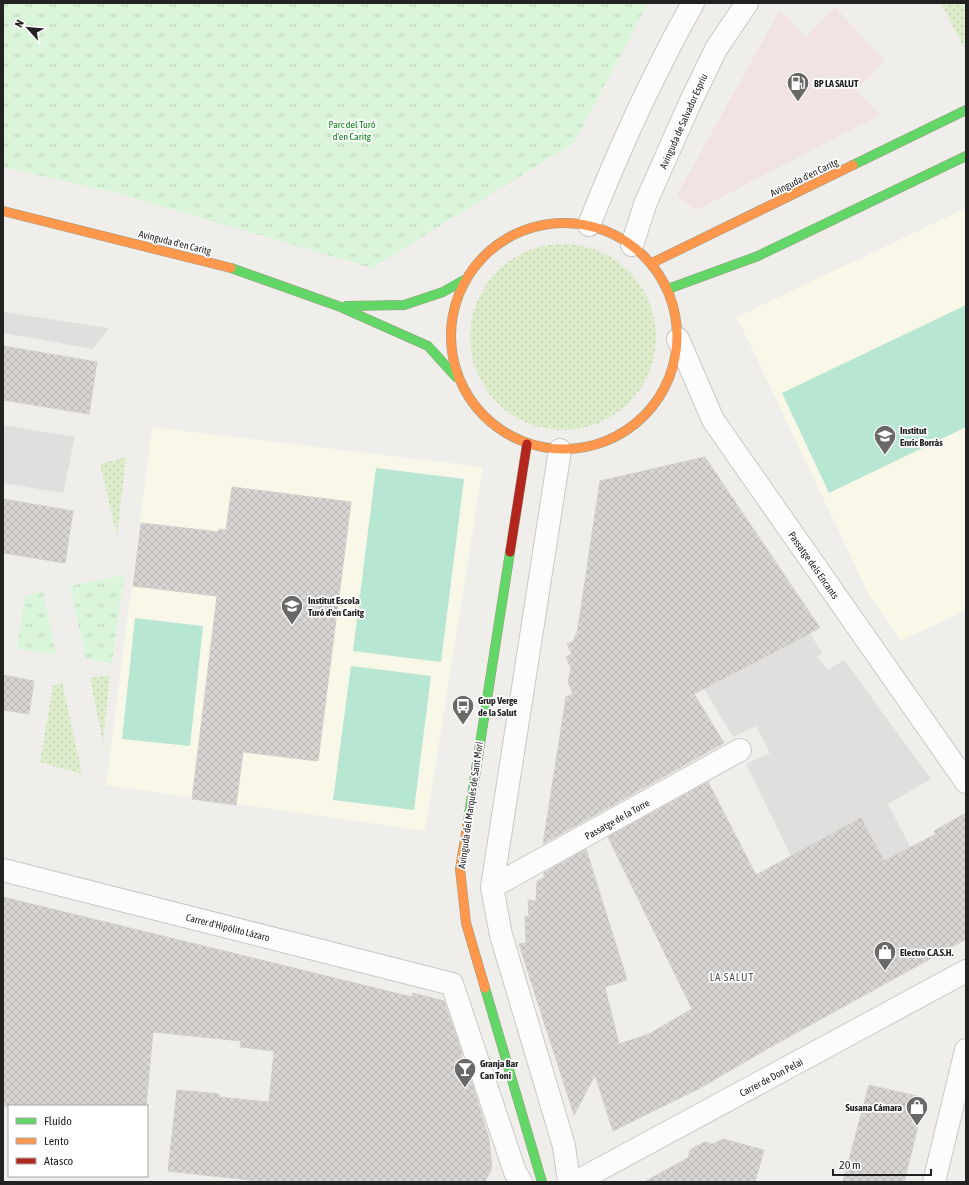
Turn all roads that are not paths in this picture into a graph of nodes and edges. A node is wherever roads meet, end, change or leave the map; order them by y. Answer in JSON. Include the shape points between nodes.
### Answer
{"nodes":[{"id":1,"x":693,"y":3,"type":"edge"},
{"id":2,"x":746,"y":3,"type":"edge"},
{"id":3,"x":966,"y":110,"type":"edge"},
{"id":4,"x":966,"y":156,"type":"edge"},
{"id":5,"x":3,"y":211,"type":"edge"},
{"id":6,"x":589,"y":225,"type":"junction"},
{"id":7,"x":632,"y":244,"type":"junction"},
{"id":8,"x":652,"y":264,"type":"junction"},
{"id":9,"x":464,"y":280,"type":"junction"},
{"id":10,"x":668,"y":290,"type":"junction"},
{"id":11,"x":338,"y":306,"type":"junction"},
{"id":12,"x":678,"y":339,"type":"junction"},
{"id":13,"x":458,"y":380,"type":"junction"},
{"id":14,"x":527,"y":444,"type":"junction"},
{"id":15,"x":560,"y":450,"type":"junction"},
{"id":16,"x":740,"y":750,"type":"dead end"},
{"id":17,"x":966,"y":782,"type":"edge"},
{"id":18,"x":3,"y":870,"type":"edge"},
{"id":19,"x":492,"y":887,"type":"junction"},
{"id":20,"x":965,"y":974,"type":"edge"},
{"id":21,"x":966,"y":1050,"type":"edge"},
{"id":22,"x":521,"y":1182,"type":"edge"},
{"id":23,"x":542,"y":1182,"type":"edge"},
{"id":24,"x":569,"y":1182,"type":"edge"},
{"id":25,"x":576,"y":1182,"type":"edge"},
{"id":26,"x":934,"y":1182,"type":"edge"}],
"edges":[{"from":1,"to":6,"type":"street","via":[[664,54]]},
{"from":2,"to":7,"type":"street","name":"Avinguda de Salvador Espriu","via":[[716,49],[693,96],[646,202]]},
{"from":3,"to":8,"type":"street","name":"Avinguda d'en Caritg"},
{"from":4,"to":10,"type":"street","via":[[758,256]]},
{"from":5,"to":11,"type":"street","name":"Avinguda d'en Caritg","via":[[229,267]]},
{"from":6,"to":7,"type":"street","via":[[612,232]]},
{"from":6,"to":9,"type":"street","via":[[556,222],[524,229],[501,241],[480,258]]},
{"from":7,"to":8,"type":"street"},
{"from":8,"to":10,"type":"street"},
{"from":9,"to":11,"type":"street","name":"Avinguda d'en Caritg","via":[[443,292],[404,305]]},
{"from":9,"to":13,"type":"street","via":[[452,312],[450,346]]},
{"from":10,"to":12,"type":"street","via":[[675,314]]},
{"from":11,"to":13,"type":"street","name":"Avinguda d'en Caritg","via":[[428,346]]},
{"from":12,"to":15,"type":"street","via":[[671,374],[654,405],[628,430],[596,445]]},
{"from":12,"to":17,"type":"street","name":"Passatge dels Encants","via":[[714,420]]},
{"from":13,"to":14,"type":"street","via":[[474,407],[498,430]]},
{"from":14,"to":15,"type":"street"},
{"from":14,"to":23,"type":"street","name":"Avinguda del Marquès de Sant Mori","via":[[460,869],[466,923]]},
{"from":15,"to":19,"type":"street"},
{"from":16,"to":19,"type":"street","name":"Passatge de la Torre"},
{"from":18,"to":22,"type":"street","name":"Carrer d'Hipólito Lázaro","via":[[452,984],[515,1172]]},
{"from":19,"to":24,"type":"street","via":[[501,935],[564,1146]]},
{"from":20,"to":25,"type":"street","name":"Carrer de Don Pelai"},
{"from":21,"to":26,"type":"street"}]}
